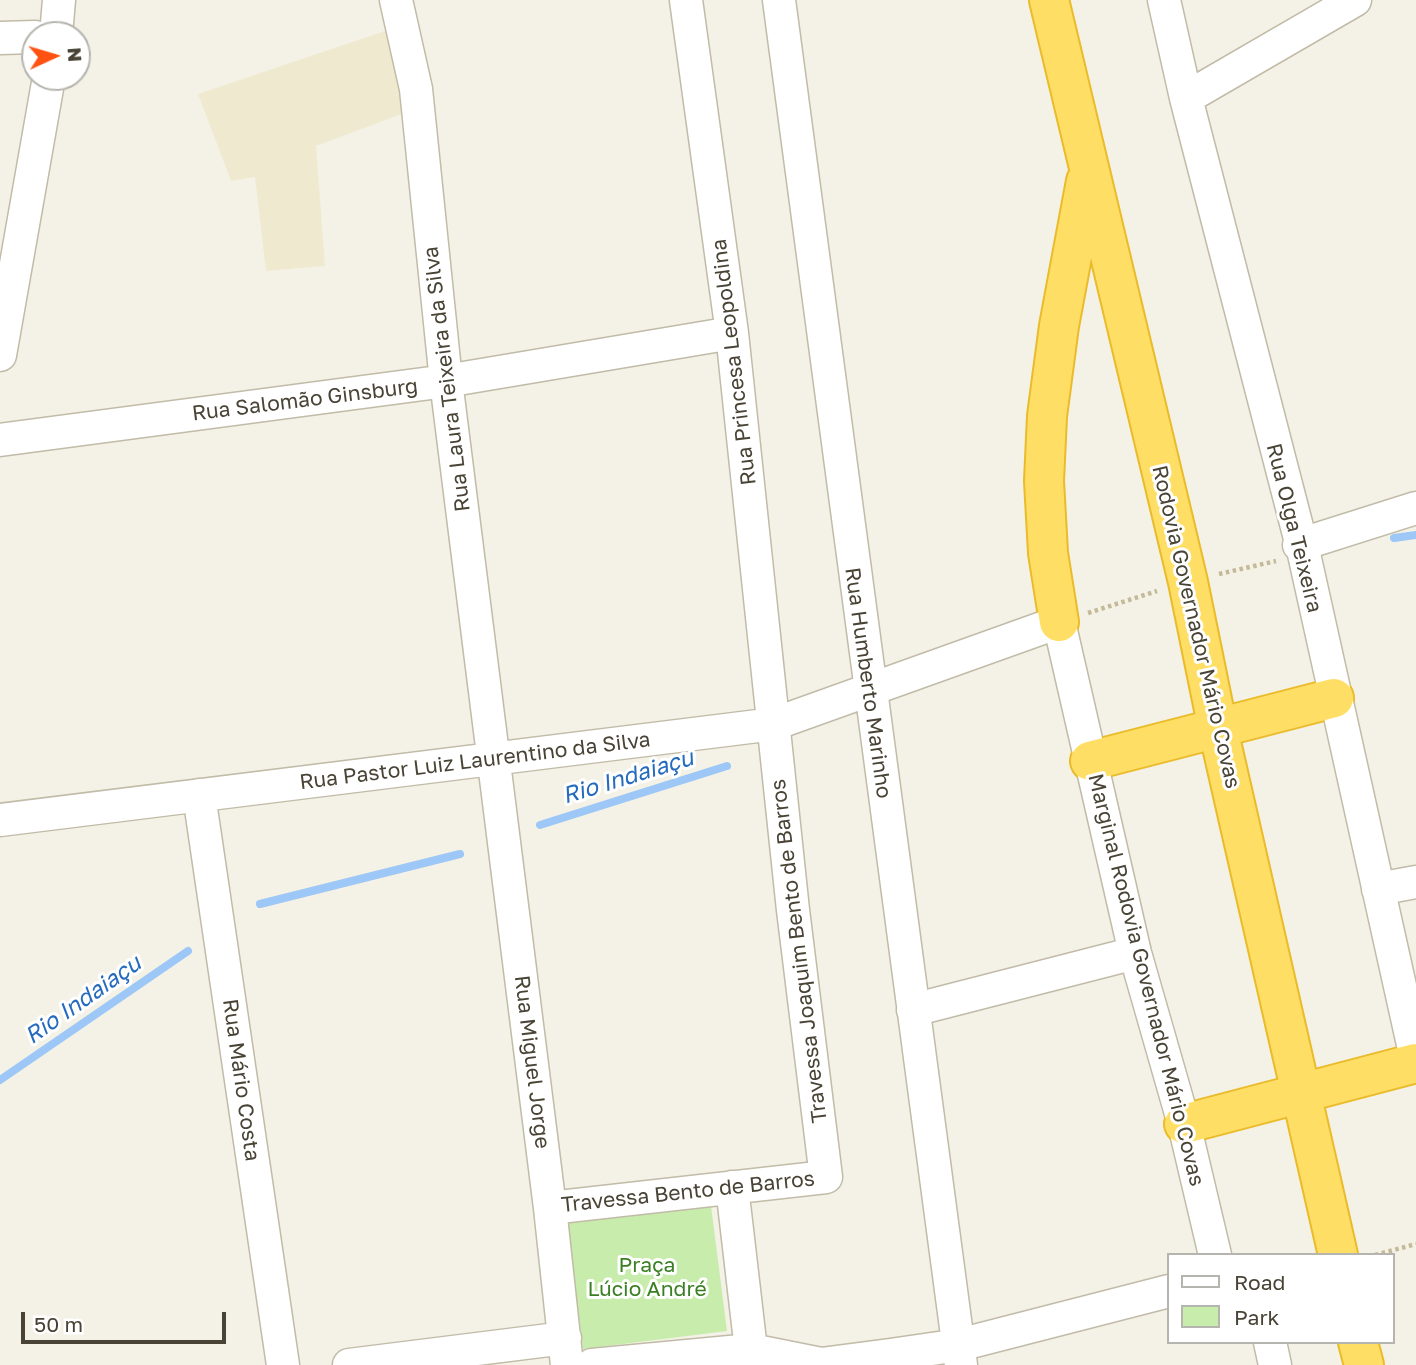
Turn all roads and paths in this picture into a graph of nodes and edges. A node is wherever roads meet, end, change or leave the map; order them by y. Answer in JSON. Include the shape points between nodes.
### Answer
{"nodes":[{"id":1,"x":59,"y":0,"type":"edge"},
{"id":2,"x":396,"y":0,"type":"edge"},
{"id":3,"x":687,"y":0,"type":"edge"},
{"id":4,"x":779,"y":0,"type":"edge"},
{"id":5,"x":1049,"y":0,"type":"edge"},
{"id":6,"x":1164,"y":0,"type":"edge"},
{"id":7,"x":1355,"y":0,"type":"edge"},
{"id":8,"x":57,"y":21,"type":"edge"},
{"id":9,"x":21,"y":37,"type":"edge"},
{"id":10,"x":0,"y":38,"type":"edge"},
{"id":11,"x":47,"y":91,"type":"edge"},
{"id":12,"x":1186,"y":98,"type":"junction"},
{"id":13,"x":1089,"y":165,"type":"junction"},
{"id":14,"x":732,"y":333,"type":"junction"},
{"id":15,"x":0,"y":355,"type":"edge"},
{"id":16,"x":446,"y":381,"type":"junction"},
{"id":17,"x":0,"y":440,"type":"edge"},
{"id":18,"x":1416,"y":508,"type":"edge"},
{"id":19,"x":1299,"y":545,"type":"junction"},
{"id":20,"x":1059,"y":622,"type":"junction"},
{"id":21,"x":869,"y":692,"type":"junction"},
{"id":22,"x":1334,"y":698,"type":"junction"},
{"id":23,"x":774,"y":724,"type":"junction"},
{"id":24,"x":1218,"y":729,"type":"junction"},
{"id":25,"x":494,"y":759,"type":"junction"},
{"id":26,"x":1090,"y":761,"type":"junction"},
{"id":27,"x":200,"y":795,"type":"junction"},
{"id":28,"x":0,"y":820,"type":"edge"},
{"id":29,"x":1416,"y":882,"type":"edge"},
{"id":30,"x":1378,"y":889,"type":"junction"},
{"id":31,"x":1135,"y":953,"type":"junction"},
{"id":32,"x":913,"y":1010,"type":"junction"},
{"id":33,"x":1416,"y":1061,"type":"edge"},
{"id":34,"x":1300,"y":1096,"type":"junction"},
{"id":35,"x":1184,"y":1124,"type":"junction"},
{"id":36,"x":826,"y":1177,"type":"joint"},
{"id":37,"x":732,"y":1187,"type":"junction"},
{"id":38,"x":550,"y":1208,"type":"junction"},
{"id":39,"x":1416,"y":1244,"type":"edge"},
{"id":40,"x":1214,"y":1253,"type":"edge"},
{"id":41,"x":1338,"y":1253,"type":"edge"},
{"id":42,"x":1382,"y":1253,"type":"edge"},
{"id":43,"x":1168,"y":1291,"type":"edge"},
{"id":44,"x":1270,"y":1344,"type":"edge"},
{"id":45,"x":1359,"y":1344,"type":"edge"},
{"id":46,"x":751,"y":1350,"type":"junction"},
{"id":47,"x":566,"y":1351,"type":"edge"},
{"id":48,"x":960,"y":1355,"type":"edge"},
{"id":49,"x":821,"y":1364,"type":"edge"},
{"id":50,"x":283,"y":1365,"type":"edge"},
{"id":51,"x":349,"y":1365,"type":"edge"},
{"id":52,"x":592,"y":1365,"type":"edge"},
{"id":53,"x":1275,"y":1365,"type":"edge"},
{"id":54,"x":1364,"y":1365,"type":"edge"}],
"edges":[{"from":1,"to":8,"type":"street"},
{"from":2,"to":16,"type":"street","name":"Rua Laura Teixeira da Silva","via":[[416,89]]},
{"from":3,"to":14,"type":"street","name":"Rua Princesa Leopoldina"},
{"from":4,"to":21,"type":"street","name":"Rua Humberto Marinho"},
{"from":5,"to":13,"type":"highway","name":"Rodovia Governador Mário Covas"},
{"from":6,"to":12,"type":"street","name":"Rua Olga Teixeira"},
{"from":7,"to":12,"type":"street"},
{"from":9,"to":10,"type":"street"},
{"from":11,"to":15,"type":"street"},
{"from":12,"to":19,"type":"street","name":"Rua Olga Teixeira"},
{"from":13,"to":20,"type":"highway","via":[[1047,416],[1048,553]]},
{"from":13,"to":24,"type":"highway","name":"Rodovia Governador Mário Covas","via":[[1188,582]]},
{"from":14,"to":16,"type":"street","name":"Rua Salomão Ginsburg"},
{"from":14,"to":23,"type":"street","name":"Rua Princesa Leopoldina"},
{"from":16,"to":17,"type":"street","name":"Rua Salomão Ginsburg"},
{"from":16,"to":25,"type":"street","name":"Rua Laura Teixeira da Silva"},
{"from":18,"to":19,"type":"street"},
{"from":19,"to":22,"type":"street","name":"Rua Olga Teixeira"},
{"from":20,"to":21,"type":"street","name":"Rua Pastor Luiz Laurentino da Silva"},
{"from":20,"to":26,"type":"street","name":"Marginal Rodovia Governador Mário Covas"},
{"from":21,"to":23,"type":"street","name":"Rua Pastor Luiz Laurentino da Silva"},
{"from":21,"to":32,"type":"street","name":"Rua Humberto Marinho"},
{"from":22,"to":24,"type":"highway"},
{"from":22,"to":30,"type":"street","name":"Rua Olga Teixeira"},
{"from":23,"to":25,"type":"street","name":"Rua Pastor Luiz Laurentino da Silva"},
{"from":23,"to":36,"type":"street","name":"Travessa Joaquim Bento de Barros"},
{"from":24,"to":26,"type":"highway"},
{"from":24,"to":34,"type":"highway","name":"Rodovia Governador Mário Covas"},
{"from":25,"to":27,"type":"street","name":"Rua Pastor Luiz Laurentino da Silva"},
{"from":25,"to":38,"type":"street","name":"Rua Miguel Jorge"},
{"from":26,"to":31,"type":"street","name":"Marginal Rodovia Governador Mário Covas"},
{"from":27,"to":28,"type":"street","name":"Rua Pastor Luiz Laurentino da Silva"},
{"from":27,"to":50,"type":"street","name":"Rua Mário Costa"},
{"from":29,"to":30,"type":"street"},
{"from":30,"to":33,"type":"street","name":"Rua Olga Teixeira"},
{"from":31,"to":32,"type":"street"},
{"from":31,"to":35,"type":"street","name":"Marginal Rodovia Governador Mário Covas"},
{"from":32,"to":48,"type":"street","name":"Rua Humberto Marinho"},
{"from":33,"to":34,"type":"highway"},
{"from":34,"to":35,"type":"highway"},
{"from":34,"to":41,"type":"highway","name":"Rodovia Governador Mário Covas"},
{"from":35,"to":40,"type":"street","name":"Marginal Rodovia Governador Mário Covas"},
{"from":36,"to":37,"type":"street","name":"Travessa Bento de Barros"},
{"from":37,"to":38,"type":"street","name":"Travessa Bento de Barros"},
{"from":37,"to":46,"type":"street"},
{"from":38,"to":47,"type":"street","name":"Rua Miguel Jorge"},
{"from":39,"to":42,"type":"path"},
{"from":43,"to":48,"type":"street"},
{"from":44,"to":53,"type":"street"},
{"from":45,"to":54,"type":"highway"},
{"from":46,"to":49,"type":"street"},
{"from":46,"to":52,"type":"street"},
{"from":47,"to":51,"type":"street"},
{"from":48,"to":49,"type":"street"}]}
